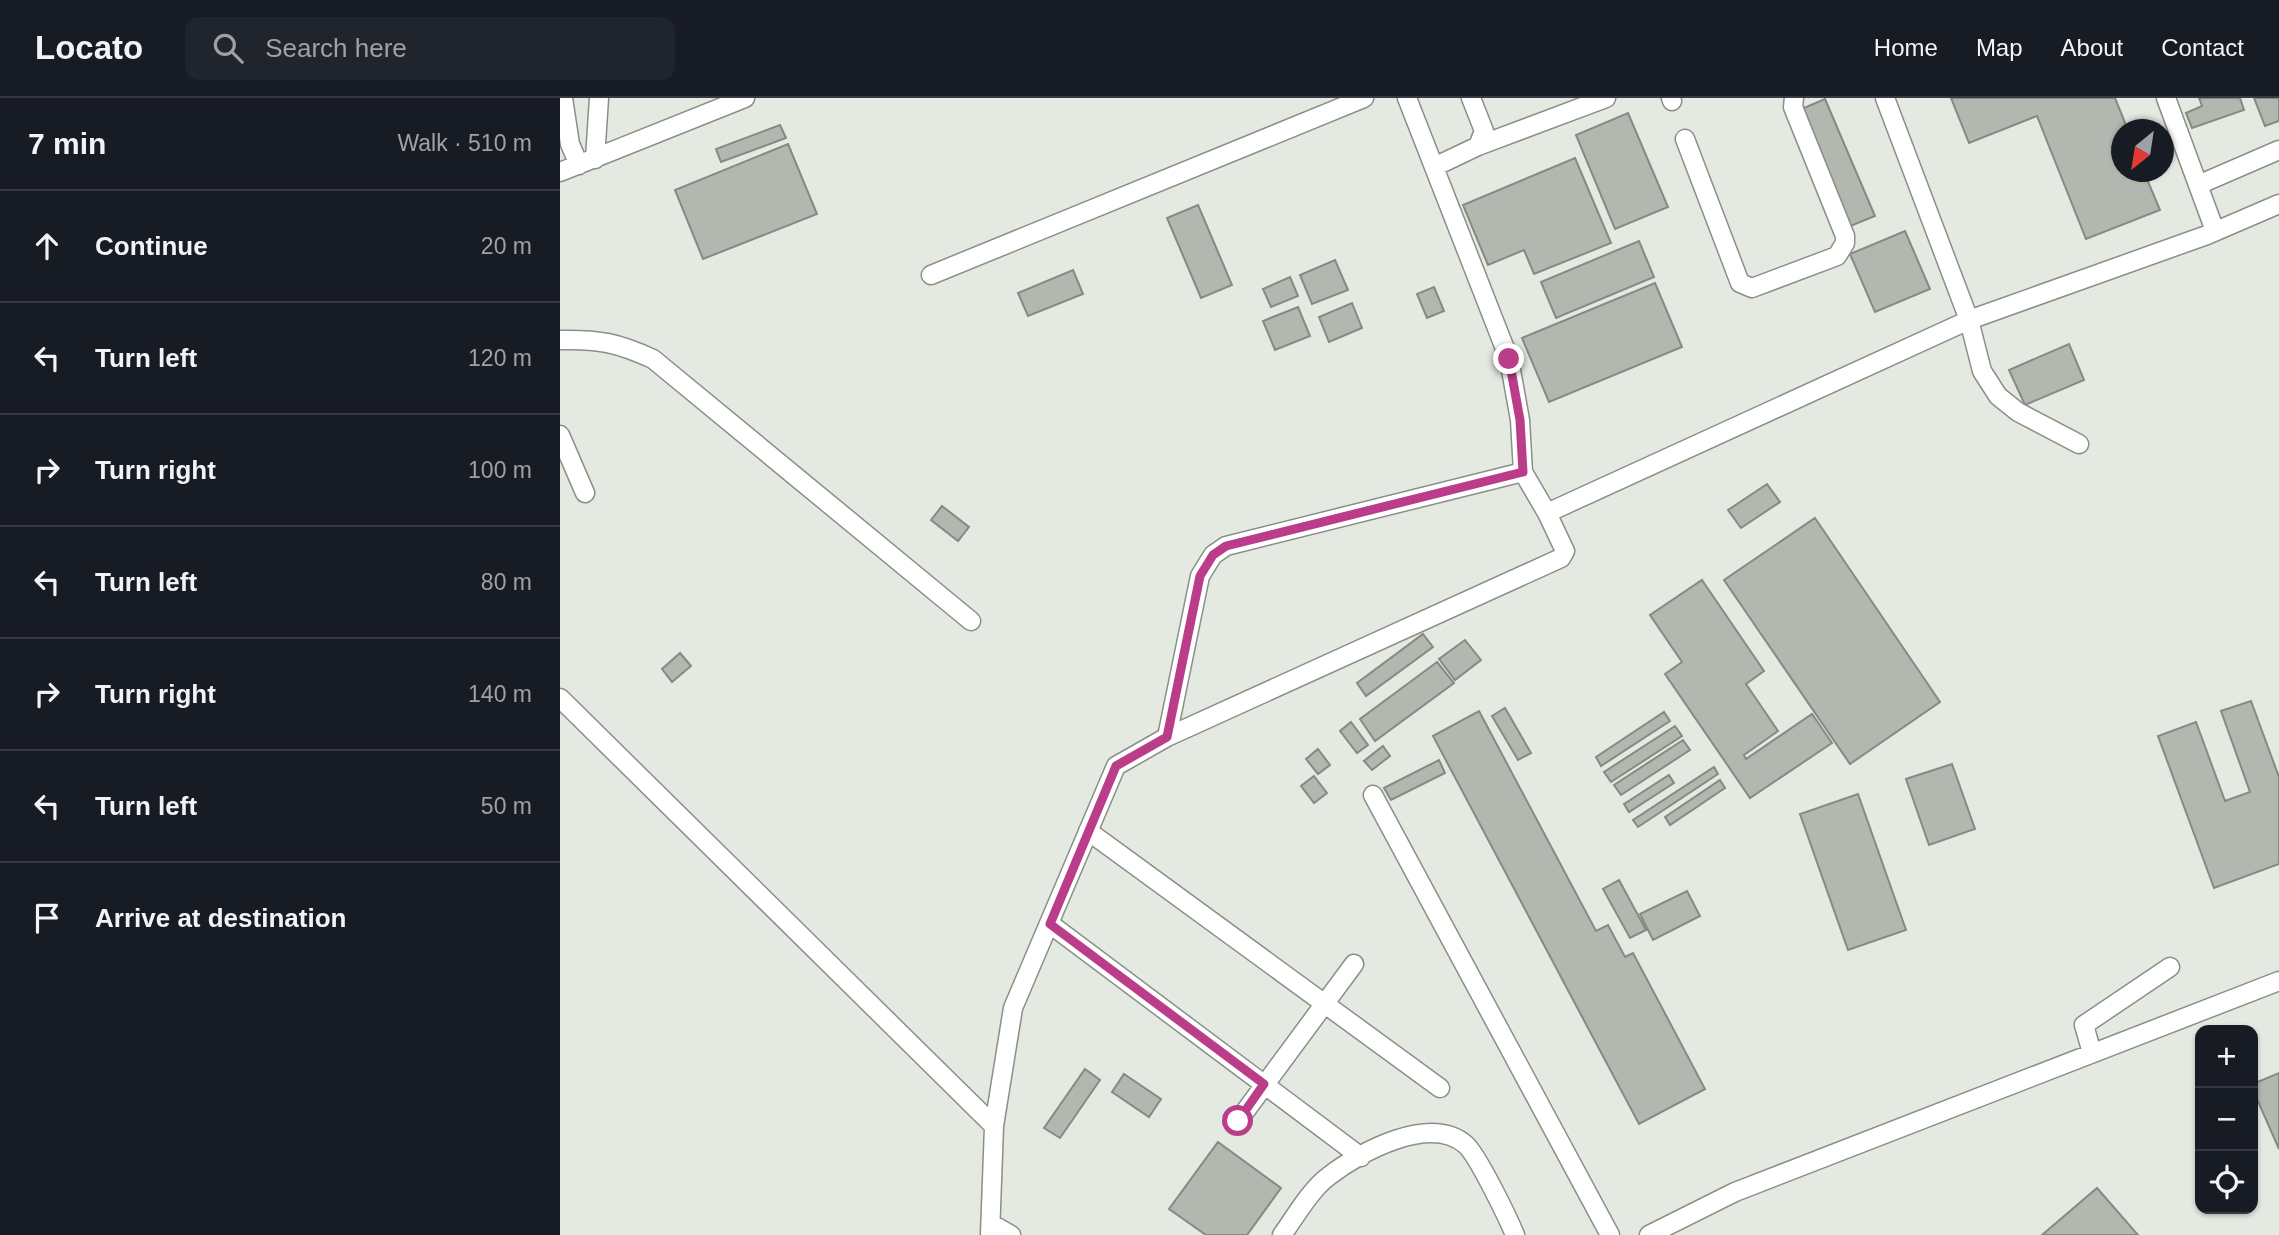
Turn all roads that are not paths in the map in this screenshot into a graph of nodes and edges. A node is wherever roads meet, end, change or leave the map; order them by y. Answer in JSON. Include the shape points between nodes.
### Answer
{"nodes":[{"id":1,"x":563,"y":98,"type":"edge"},
{"id":2,"x":598,"y":98,"type":"edge"},
{"id":3,"x":745,"y":98,"type":"edge"},
{"id":4,"x":1364,"y":98,"type":"edge"},
{"id":5,"x":1407,"y":98,"type":"edge"},
{"id":6,"x":1471,"y":98,"type":"edge"},
{"id":7,"x":1606,"y":98,"type":"edge"},
{"id":8,"x":1794,"y":98,"type":"edge"},
{"id":9,"x":1885,"y":98,"type":"edge"},
{"id":10,"x":2166,"y":98,"type":"edge"},
{"id":11,"x":1685,"y":139,"type":"dead end"},
{"id":12,"x":1478,"y":146,"type":"junction"},
{"id":13,"x":2279,"y":150,"type":"edge"},
{"id":14,"x":587,"y":162,"type":"junction"},
{"id":15,"x":1434,"y":167,"type":"junction"},
{"id":16,"x":560,"y":172,"type":"edge"},
{"id":17,"x":2198,"y":185,"type":"junction"},
{"id":18,"x":2279,"y":204,"type":"edge"},
{"id":19,"x":2215,"y":231,"type":"junction"},
{"id":20,"x":931,"y":275,"type":"dead end"},
{"id":21,"x":1969,"y":320,"type":"junction"},
{"id":22,"x":560,"y":341,"type":"edge"},
{"id":23,"x":560,"y":435,"type":"edge"},
{"id":24,"x":2079,"y":444,"type":"dead end"},
{"id":25,"x":1523,"y":472,"type":"junction"},
{"id":26,"x":585,"y":493,"type":"dead end"},
{"id":27,"x":1547,"y":513,"type":"junction"},
{"id":28,"x":971,"y":621,"type":"dead end"},
{"id":29,"x":560,"y":698,"type":"edge"},
{"id":30,"x":1167,"y":737,"type":"junction"},
{"id":31,"x":1373,"y":796,"type":"dead end"},
{"id":32,"x":1088,"y":831,"type":"junction"},
{"id":33,"x":1050,"y":924,"type":"junction"},
{"id":34,"x":1354,"y":964,"type":"dead end"},
{"id":35,"x":2170,"y":967,"type":"dead end"},
{"id":36,"x":2279,"y":981,"type":"edge"},
{"id":37,"x":1325,"y":1004,"type":"junction"},
{"id":38,"x":2092,"y":1053,"type":"junction"},
{"id":39,"x":1264,"y":1084,"type":"junction"},
{"id":40,"x":1440,"y":1088,"type":"dead end"},
{"id":41,"x":1238,"y":1121,"type":"dead end"},
{"id":42,"x":994,"y":1126,"type":"junction"},
{"id":43,"x":1361,"y":1157,"type":"junction"},
{"id":44,"x":991,"y":1229,"type":"edge"},
{"id":45,"x":1011,"y":1235,"type":"edge"},
{"id":46,"x":1282,"y":1235,"type":"edge"},
{"id":47,"x":1515,"y":1235,"type":"edge"},
{"id":48,"x":1610,"y":1235,"type":"edge"},
{"id":49,"x":1649,"y":1235,"type":"edge"}],
"edges":[{"from":1,"to":14,"type":"street","via":[[570,144]]},
{"from":2,"to":14,"type":"street"},
{"from":3,"to":14,"type":"street"},
{"from":4,"to":20,"type":"street"},
{"from":5,"to":15,"type":"street"},
{"from":6,"to":12,"type":"street","via":[[1484,131]]},
{"from":7,"to":12,"type":"street"},
{"from":8,"to":11,"type":"street","via":[[1793,107],[1845,243],[1837,256],[1764,284],[1752,288],[1740,283]]},
{"from":9,"to":21,"type":"street"},
{"from":10,"to":17,"type":"street"},
{"from":12,"to":15,"type":"street"},
{"from":13,"to":17,"type":"street"},
{"from":14,"to":16,"type":"street"},
{"from":15,"to":25,"type":"street","via":[[1509,359]]},
{"from":17,"to":19,"type":"street"},
{"from":18,"to":19,"type":"street"},
{"from":19,"to":21,"type":"street"},
{"from":21,"to":24,"type":"street","via":[[1982,371],[1998,396],[2018,412]]},
{"from":21,"to":27,"type":"street"},
{"from":22,"to":28,"type":"street","via":[[597,339],[653,359]]},
{"from":23,"to":26,"type":"street"},
{"from":25,"to":27,"type":"street"},
{"from":25,"to":30,"type":"street","via":[[1226,546],[1213,555],[1200,576]]},
{"from":27,"to":30,"type":"street","via":[[1564,544],[1561,558]]},
{"from":29,"to":42,"type":"street"},
{"from":30,"to":32,"type":"street","via":[[1116,766]]},
{"from":31,"to":48,"type":"street"},
{"from":32,"to":33,"type":"street"},
{"from":32,"to":37,"type":"street"},
{"from":33,"to":39,"type":"street"},
{"from":33,"to":42,"type":"street","via":[[1013,1008]]},
{"from":34,"to":37,"type":"street"},
{"from":35,"to":38,"type":"street","via":[[2084,1026]]},
{"from":36,"to":38,"type":"street"},
{"from":37,"to":39,"type":"street"},
{"from":37,"to":40,"type":"street"},
{"from":38,"to":49,"type":"street","via":[[1735,1192]]},
{"from":39,"to":41,"type":"street"},
{"from":39,"to":43,"type":"street"},
{"from":42,"to":44,"type":"street"},
{"from":43,"to":46,"type":"street","via":[[1327,1177]]},
{"from":43,"to":47,"type":"street","via":[[1404,1136],[1448,1133],[1468,1146]]},
{"from":44,"to":45,"type":"street"}]}
